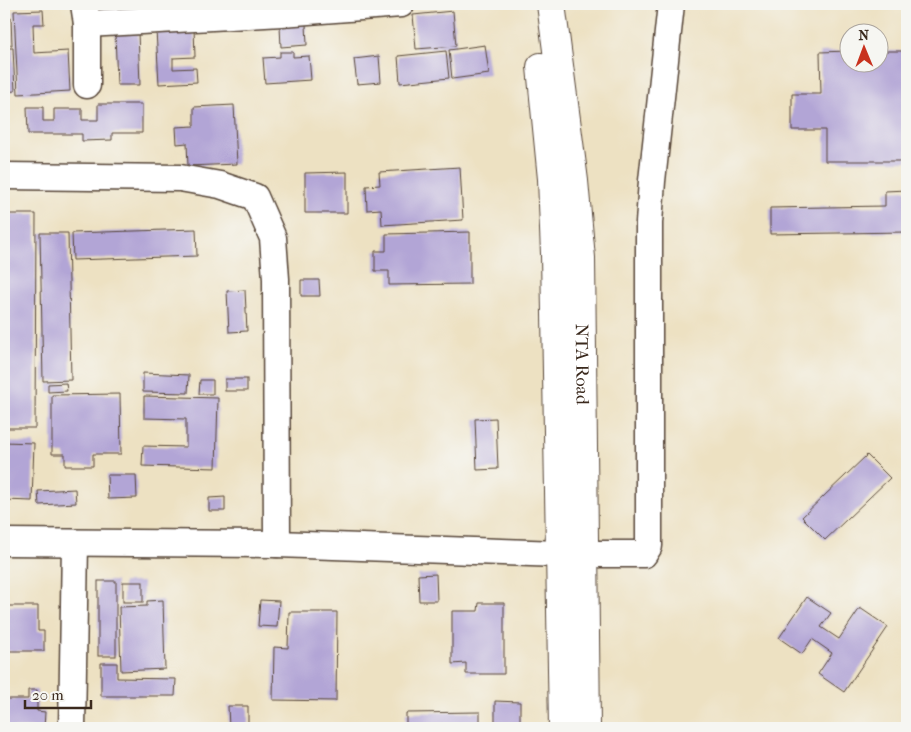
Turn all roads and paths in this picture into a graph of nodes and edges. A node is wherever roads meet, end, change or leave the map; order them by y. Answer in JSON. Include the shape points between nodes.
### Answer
{"nodes":[{"id":1,"x":400,"y":4,"type":"edge"},
{"id":2,"x":533,"y":4,"type":"edge"},
{"id":3,"x":550,"y":4,"type":"edge"},
{"id":4,"x":671,"y":4,"type":"edge"},
{"id":5,"x":86,"y":14,"type":"edge"},
{"id":6,"x":87,"y":85,"type":"dead end"},
{"id":7,"x":4,"y":176,"type":"edge"},
{"id":8,"x":4,"y":542,"type":"edge"},
{"id":9,"x":75,"y":543,"type":"junction"},
{"id":10,"x":277,"y":544,"type":"junction"},
{"id":11,"x":572,"y":554,"type":"junction"},
{"id":12,"x":72,"y":728,"type":"edge"},
{"id":13,"x":563,"y":728,"type":"edge"},
{"id":14,"x":586,"y":728,"type":"edge"}],
"edges":[{"from":1,"to":5,"type":"street","via":[[282,13]]},
{"from":2,"to":11,"type":"main road","name":"NTA Road","via":[[552,178]]},
{"from":3,"to":11,"type":"main road","name":"NTA Road","via":[[572,162],[581,258]]},
{"from":4,"to":11,"type":"street","via":[[649,223],[649,546],[644,554]]},
{"from":5,"to":6,"type":"street"},
{"from":7,"to":10,"type":"street","via":[[180,178],[220,185],[255,197],[273,238],[276,279]]},
{"from":8,"to":9,"type":"street"},
{"from":9,"to":10,"type":"street"},
{"from":9,"to":12,"type":"street"},
{"from":10,"to":11,"type":"street"},
{"from":11,"to":13,"type":"main road","name":"NTA Road"},
{"from":11,"to":14,"type":"main road","name":"NTA Road"}]}
